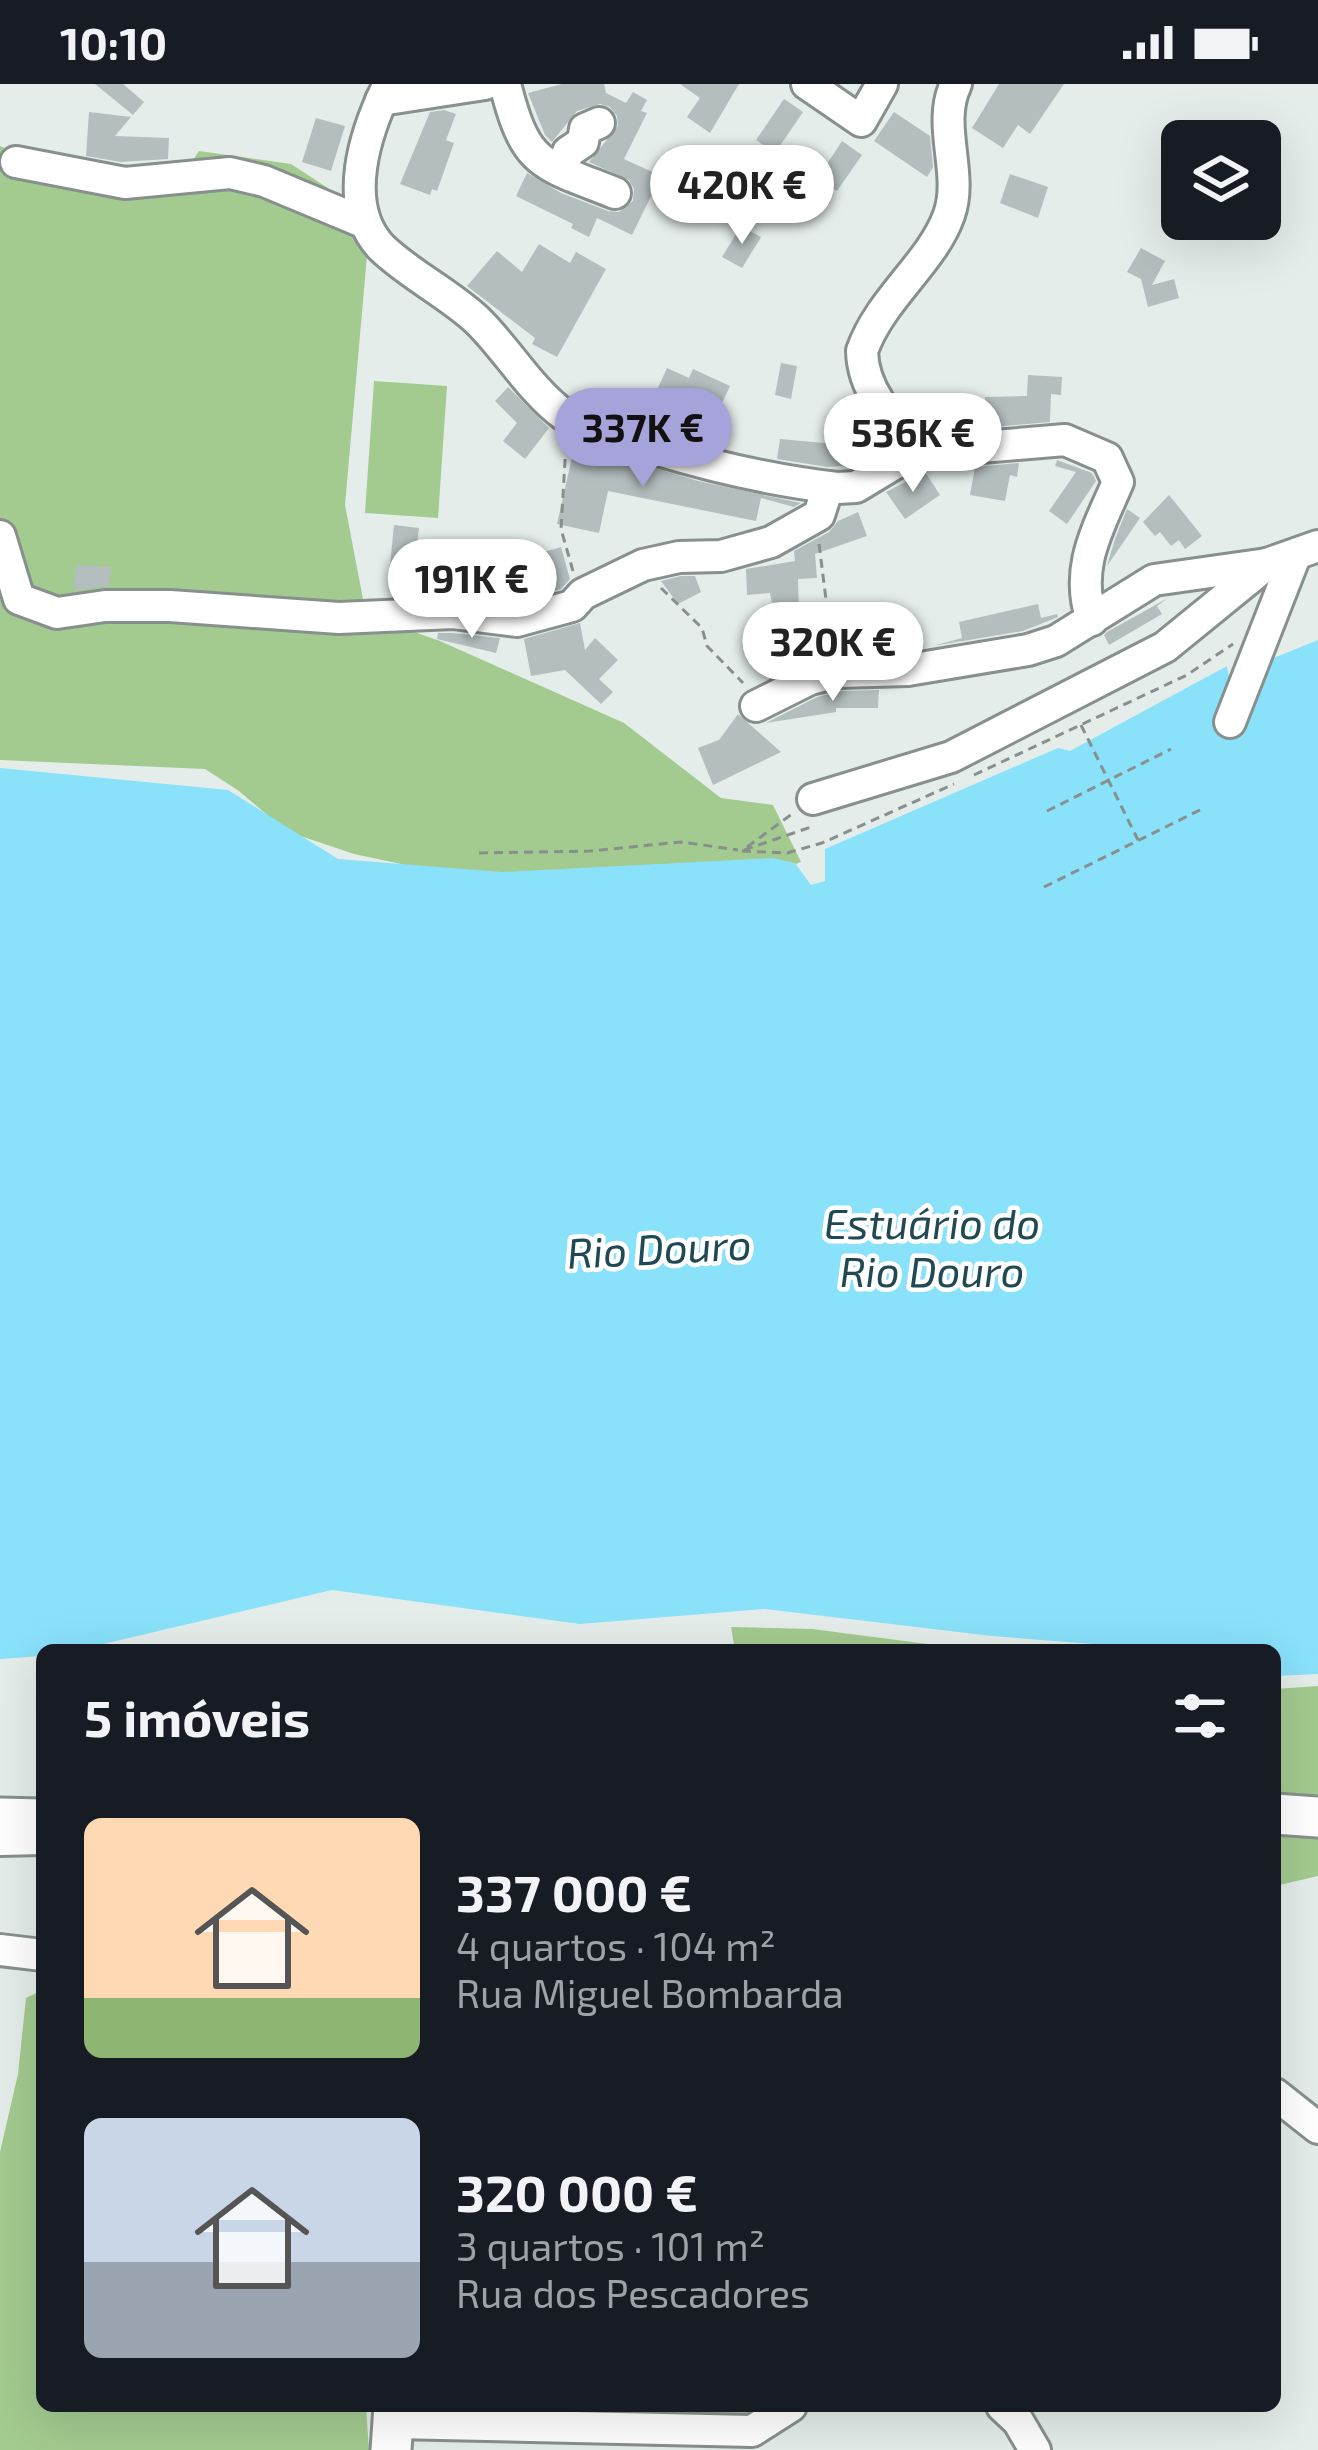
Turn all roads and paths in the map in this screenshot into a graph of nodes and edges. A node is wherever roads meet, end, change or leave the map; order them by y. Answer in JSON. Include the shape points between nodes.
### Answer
{"nodes":[{"id":1,"x":485,"y":84,"type":"edge"},
{"id":2,"x":505,"y":84,"type":"edge"},
{"id":3,"x":807,"y":84,"type":"edge"},
{"id":4,"x":882,"y":84,"type":"edge"},
{"id":5,"x":956,"y":84,"type":"edge"},
{"id":6,"x":379,"y":89,"type":"edge"},
{"id":7,"x":840,"y":93,"type":"edge"},
{"id":8,"x":599,"y":122,"type":"dead end"},
{"id":9,"x":16,"y":162,"type":"dead end"},
{"id":10,"x":561,"y":171,"type":"junction"},
{"id":11,"x":615,"y":193,"type":"dead end"},
{"id":12,"x":365,"y":223,"type":"junction"},
{"id":13,"x":568,"y":418,"type":"junction"},
{"id":14,"x":922,"y":452,"type":"junction"},
{"id":15,"x":824,"y":501,"type":"junction"},
{"id":16,"x":0,"y":536,"type":"edge"},
{"id":17,"x":1293,"y":556,"type":"edge"},
{"id":18,"x":644,"y":565,"type":"junction"},
{"id":19,"x":583,"y":594,"type":"junction"},
{"id":20,"x":1091,"y":620,"type":"junction"},
{"id":21,"x":839,"y":672,"type":"junction"},
{"id":22,"x":756,"y":706,"type":"joint"},
{"id":23,"x":1231,"y":722,"type":"dead end"},
{"id":24,"x":1081,"y":725,"type":"dead end"},
{"id":25,"x":1171,"y":749,"type":"dead end"},
{"id":26,"x":1110,"y":782,"type":"junction"},
{"id":27,"x":813,"y":799,"type":"joint"},
{"id":28,"x":1202,"y":809,"type":"dead end"},
{"id":29,"x":1047,"y":811,"type":"dead end"},
{"id":30,"x":1139,"y":841,"type":"junction"},
{"id":31,"x":478,"y":853,"type":"dead end"},
{"id":32,"x":1044,"y":887,"type":"dead end"},
{"id":33,"x":1281,"y":1814,"type":"edge"},
{"id":34,"x":1318,"y":1817,"type":"edge"},
{"id":35,"x":0,"y":1819,"type":"edge"},
{"id":36,"x":36,"y":1820,"type":"edge"},
{"id":37,"x":36,"y":1839,"type":"edge"},
{"id":38,"x":0,"y":1840,"type":"edge"},
{"id":39,"x":0,"y":1950,"type":"edge"},
{"id":40,"x":36,"y":1953,"type":"edge"},
{"id":41,"x":1281,"y":2099,"type":"edge"},
{"id":42,"x":1318,"y":2128,"type":"edge"},
{"id":43,"x":782,"y":2412,"type":"edge"},
{"id":44,"x":1008,"y":2412,"type":"edge"},
{"id":45,"x":392,"y":2426,"type":"edge"},
{"id":46,"x":1035,"y":2450,"type":"edge"}],
"edges":[{"from":1,"to":6,"type":"street"},
{"from":2,"to":10,"type":"street","via":[[525,146]]},
{"from":3,"to":7,"type":"street"},
{"from":4,"to":7,"type":"street","via":[[861,121]]},
{"from":5,"to":14,"type":"street","via":[[948,110],[951,209],[938,242],[862,351],[874,399]]},
{"from":6,"to":12,"type":"street","via":[[362,171]]},
{"from":8,"to":10,"type":"street","via":[[585,128]]},
{"from":9,"to":12,"type":"street","via":[[125,183],[230,173]]},
{"from":10,"to":11,"type":"street"},
{"from":12,"to":13,"type":"street","via":[[382,247],[477,321]]},
{"from":13,"to":15,"type":"street"},
{"from":13,"to":19,"type":"path","via":[[561,529]]},
{"from":14,"to":15,"type":"street"},
{"from":14,"to":20,"type":"street","via":[[1065,440],[1107,458],[1118,482],[1089,549]]},
{"from":15,"to":18,"type":"street","via":[[754,547]]},
{"from":15,"to":21,"type":"path","via":[[822,590]]},
{"from":16,"to":19,"type":"street","via":[[20,599],[56,613],[170,606],[517,621],[572,606]]},
{"from":17,"to":20,"type":"street","via":[[1154,580]]},
{"from":17,"to":23,"type":"street"},
{"from":17,"to":27,"type":"street","via":[[1165,647],[951,758]]},
{"from":18,"to":19,"type":"street"},
{"from":18,"to":22,"type":"path","via":[[702,628],[707,646]]},
{"from":20,"to":21,"type":"street","via":[[1028,650]]},
{"from":21,"to":22,"type":"street"},
{"from":24,"to":26,"type":"path"},
{"from":25,"to":26,"type":"path"},
{"from":26,"to":29,"type":"path"},
{"from":26,"to":30,"type":"path"},
{"from":27,"to":31,"type":"path","via":[[742,851],[681,842]]},
{"from":28,"to":30,"type":"path"},
{"from":30,"to":32,"type":"path"},
{"from":33,"to":34,"type":"main road"},
{"from":35,"to":36,"type":"main road"},
{"from":37,"to":38,"type":"street"},
{"from":39,"to":40,"type":"street"},
{"from":41,"to":42,"type":"street"},
{"from":43,"to":45,"type":"street","via":[[752,2431]]},
{"from":44,"to":46,"type":"street"}]}
